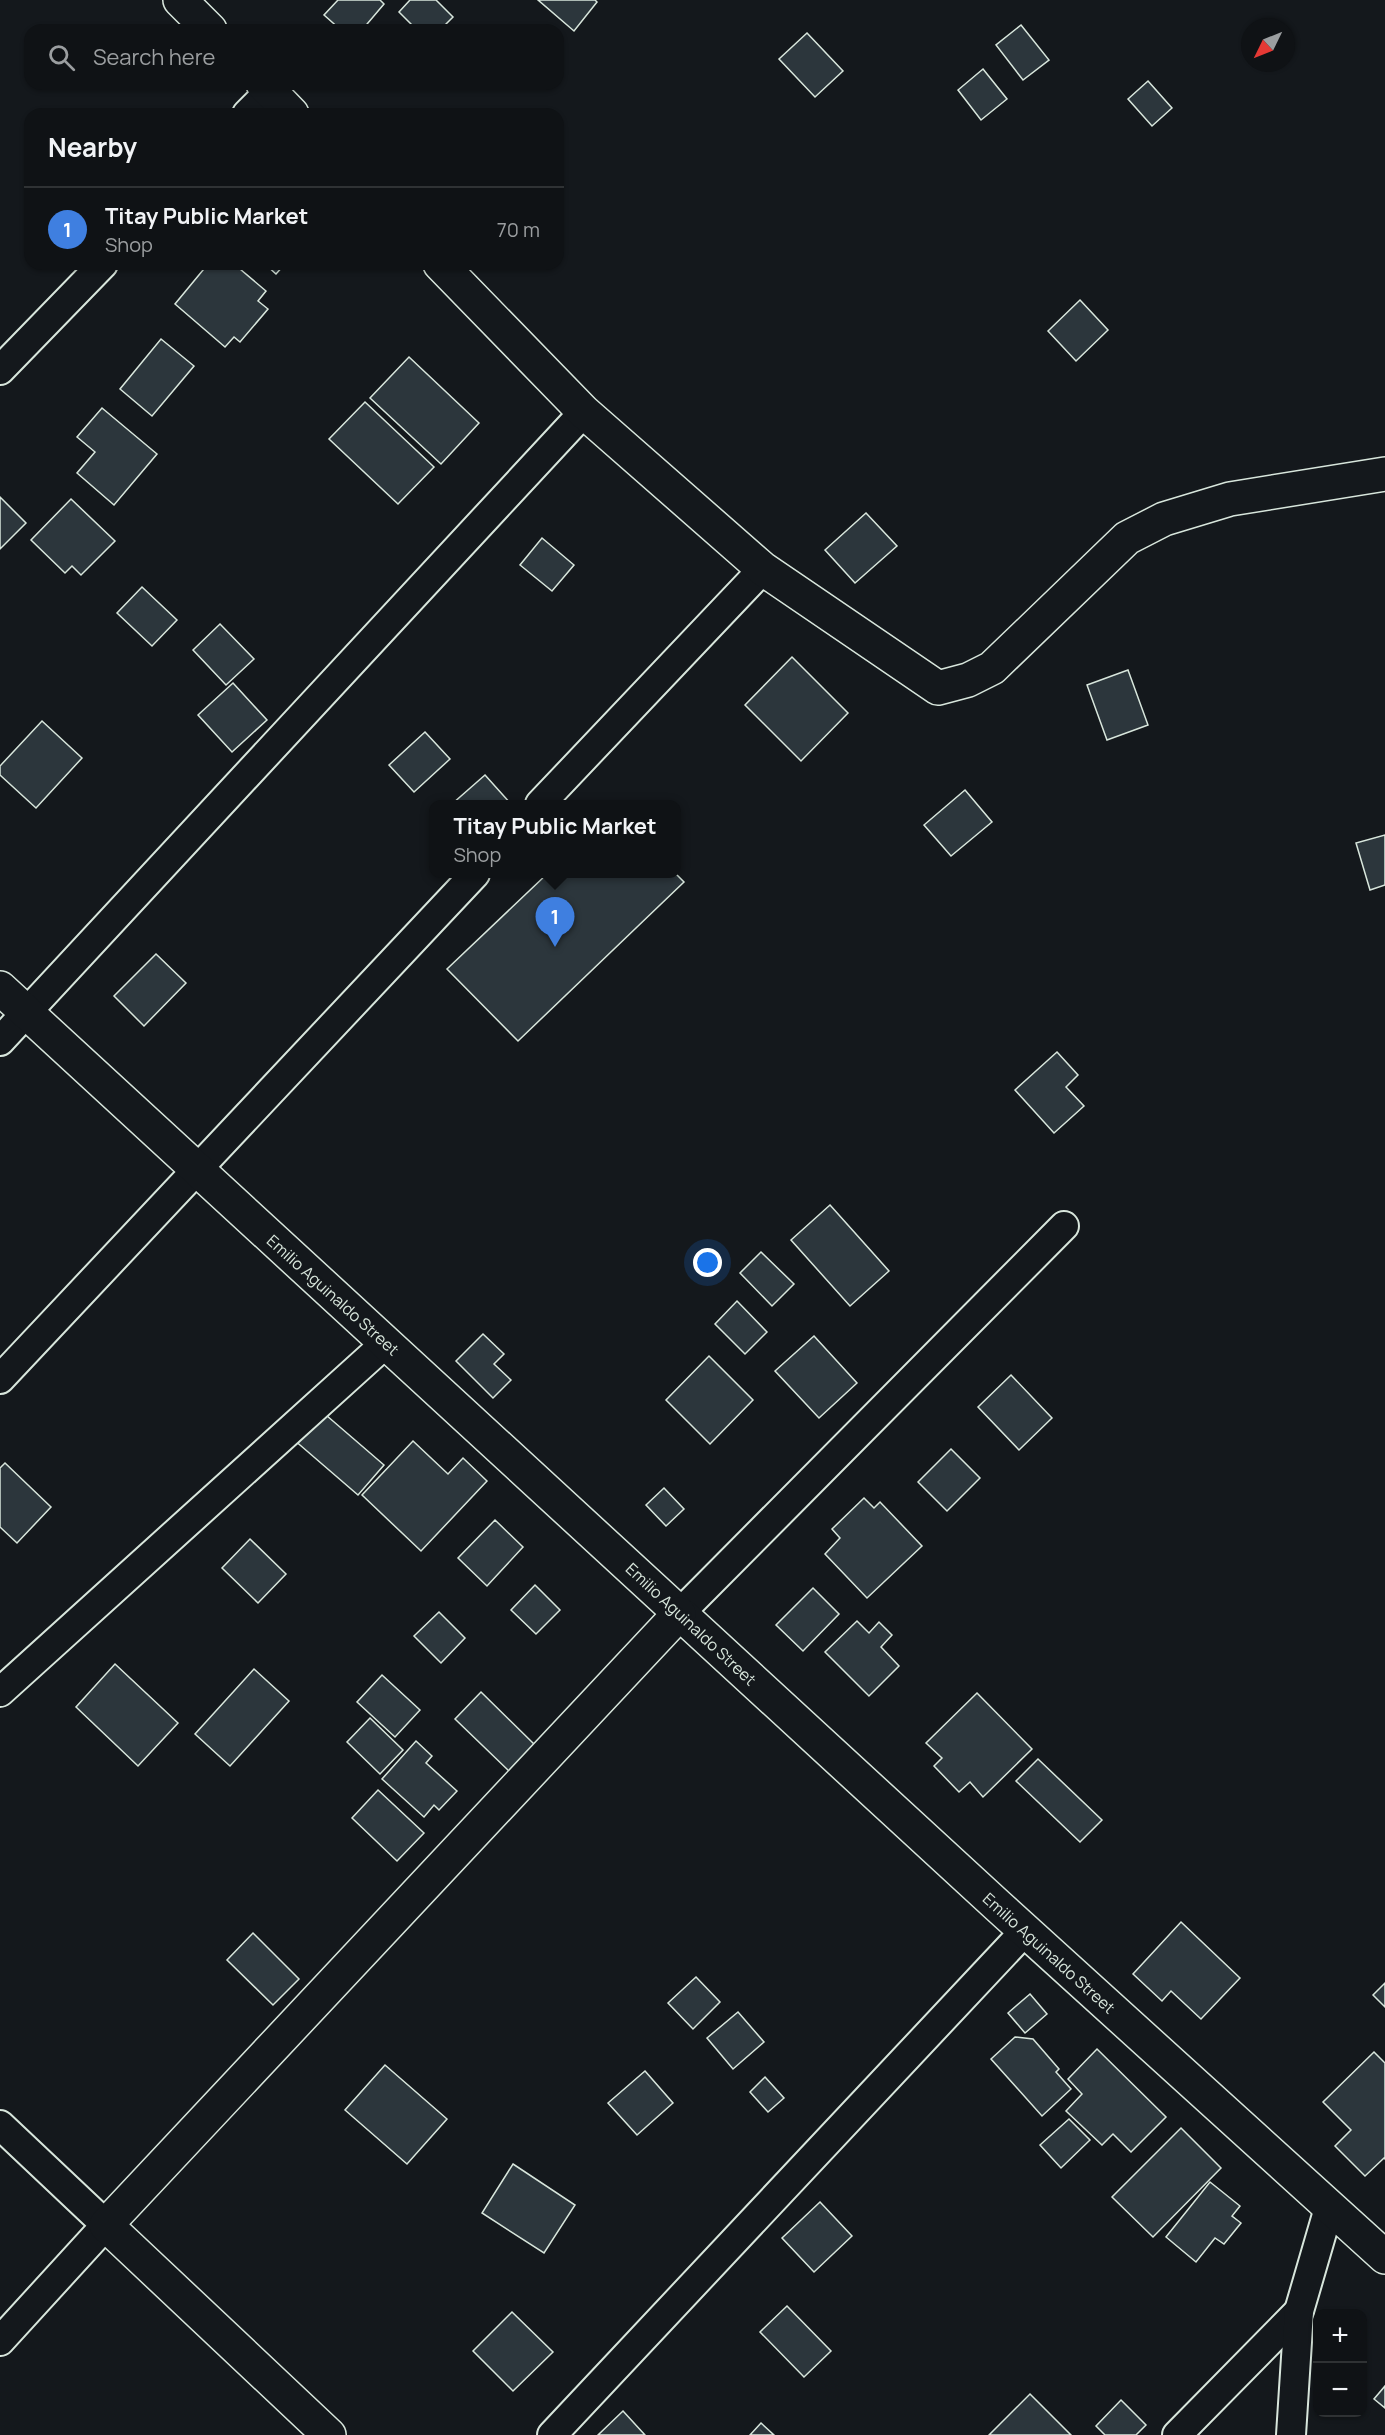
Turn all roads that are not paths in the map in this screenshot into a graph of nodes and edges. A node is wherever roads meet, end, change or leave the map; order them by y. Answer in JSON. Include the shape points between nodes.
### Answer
{"nodes":[{"id":1,"x":180,"y":0,"type":"edge"},
{"id":2,"x":204,"y":24,"type":"edge"},
{"id":3,"x":264,"y":90,"type":"edge"},
{"id":4,"x":269,"y":90,"type":"edge"},
{"id":5,"x":251,"y":108,"type":"edge"},
{"id":6,"x":286,"y":108,"type":"edge"},
{"id":7,"x":97,"y":270,"type":"edge"},
{"id":8,"x":446,"y":270,"type":"edge"},
{"id":9,"x":0,"y":370,"type":"edge"},
{"id":10,"x":584,"y":412,"type":"junction"},
{"id":11,"x":1385,"y":474,"type":"edge"},
{"id":12,"x":762,"y":569,"type":"junction"},
{"id":13,"x":544,"y":800,"type":"edge"},
{"id":14,"x":470,"y":878,"type":"edge"},
{"id":15,"x":0,"y":988,"type":"edge"},
{"id":16,"x":26,"y":1012,"type":"junction"},
{"id":17,"x":0,"y":1041,"type":"edge"},
{"id":18,"x":196,"y":1169,"type":"junction"},
{"id":19,"x":1064,"y":1226,"type":"dead end"},
{"id":20,"x":386,"y":1343,"type":"junction"},
{"id":21,"x":0,"y":1379,"type":"edge"},
{"id":22,"x":679,"y":1614,"type":"junction"},
{"id":23,"x":0,"y":1692,"type":"edge"},
{"id":24,"x":1025,"y":1931,"type":"junction"},
{"id":25,"x":0,"y":2125,"type":"edge"},
{"id":26,"x":1329,"y":2208,"type":"junction"},
{"id":27,"x":106,"y":2225,"type":"junction"},
{"id":28,"x":1385,"y":2257,"type":"edge"},
{"id":29,"x":1299,"y":2311,"type":"junction"},
{"id":30,"x":0,"y":2341,"type":"edge"},
{"id":31,"x":329,"y":2435,"type":"edge"},
{"id":32,"x":552,"y":2435,"type":"edge"},
{"id":33,"x":1177,"y":2435,"type":"edge"},
{"id":34,"x":1291,"y":2435,"type":"edge"}],
"edges":[{"from":1,"to":2,"type":"street"},
{"from":3,"to":5,"type":"street"},
{"from":4,"to":6,"type":"street"},
{"from":7,"to":9,"type":"street"},
{"from":8,"to":10,"type":"street"},
{"from":10,"to":12,"type":"street"},
{"from":10,"to":16,"type":"street"},
{"from":11,"to":12,"type":"street","via":[[1230,499],[1164,519],[1127,538],[992,668],[968,681],[938,688]]},
{"from":12,"to":13,"type":"street"},
{"from":14,"to":18,"type":"street"},
{"from":15,"to":16,"type":"street","name":"Emilio Aguinaldo Street"},
{"from":16,"to":17,"type":"street"},
{"from":16,"to":18,"type":"street","name":"Emilio Aguinaldo Street"},
{"from":18,"to":20,"type":"street","name":"Emilio Aguinaldo Street"},
{"from":18,"to":21,"type":"street"},
{"from":19,"to":22,"type":"street"},
{"from":20,"to":22,"type":"street","name":"Emilio Aguinaldo Street"},
{"from":20,"to":23,"type":"street"},
{"from":22,"to":24,"type":"street","name":"Emilio Aguinaldo Street"},
{"from":22,"to":27,"type":"street"},
{"from":24,"to":26,"type":"street","name":"Emilio Aguinaldo Street"},
{"from":24,"to":32,"type":"street"},
{"from":25,"to":27,"type":"street"},
{"from":26,"to":28,"type":"street","name":"Emilio Aguinaldo Street"},
{"from":26,"to":29,"type":"street"},
{"from":27,"to":30,"type":"street"},
{"from":27,"to":31,"type":"street"},
{"from":29,"to":33,"type":"street"},
{"from":29,"to":34,"type":"street"}]}
